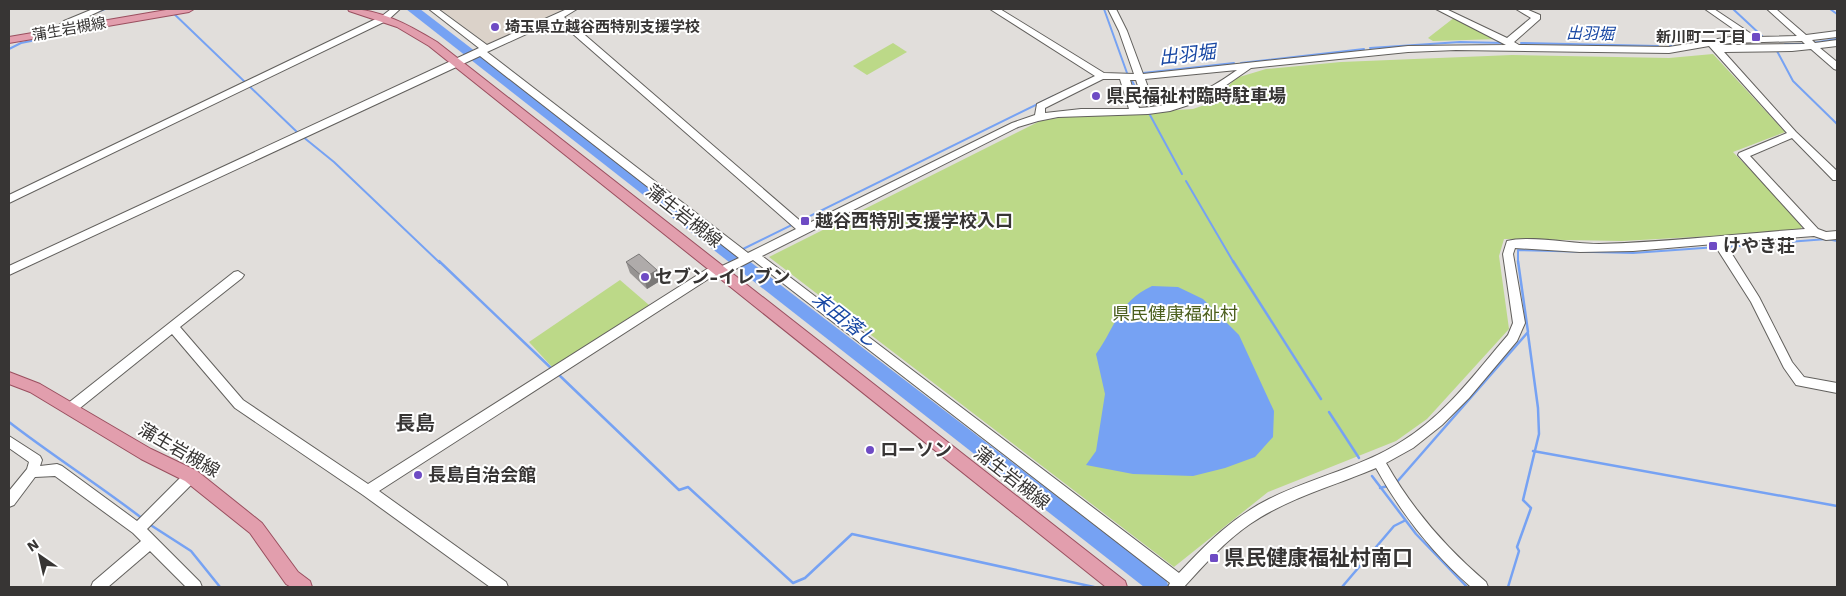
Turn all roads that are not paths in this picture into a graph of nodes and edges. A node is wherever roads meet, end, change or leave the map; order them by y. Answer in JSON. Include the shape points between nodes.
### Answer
{"nodes":[{"id":1,"x":100,"y":9,"type":"edge"},
{"id":2,"x":189,"y":9,"type":"edge"},
{"id":3,"x":353,"y":9,"type":"edge"},
{"id":4,"x":396,"y":9,"type":"edge"},
{"id":5,"x":433,"y":9,"type":"edge"},
{"id":6,"x":573,"y":9,"type":"edge"},
{"id":7,"x":994,"y":9,"type":"edge"},
{"id":8,"x":1112,"y":9,"type":"edge"},
{"id":9,"x":1440,"y":9,"type":"edge"},
{"id":10,"x":1520,"y":9,"type":"edge"},
{"id":11,"x":1709,"y":9,"type":"edge"},
{"id":12,"x":1771,"y":9,"type":"edge"},
{"id":13,"x":558,"y":16,"type":"junction"},
{"id":14,"x":385,"y":18,"type":"junction"},
{"id":15,"x":54,"y":32,"type":"junction"},
{"id":16,"x":1837,"y":34,"type":"edge"},
{"id":17,"x":1805,"y":38,"type":"junction"},
{"id":18,"x":9,"y":40,"type":"edge"},
{"id":19,"x":1754,"y":40,"type":"junction"},
{"id":20,"x":1508,"y":42,"type":"junction"},
{"id":21,"x":1837,"y":43,"type":"edge"},
{"id":22,"x":1714,"y":46,"type":"junction"},
{"id":23,"x":1814,"y":46,"type":"junction"},
{"id":24,"x":1516,"y":47,"type":"junction"},
{"id":25,"x":483,"y":50,"type":"junction"},
{"id":26,"x":457,"y":63,"type":"junction"},
{"id":27,"x":1247,"y":67,"type":"junction"},
{"id":28,"x":1837,"y":68,"type":"edge"},
{"id":29,"x":1102,"y":76,"type":"junction"},
{"id":30,"x":1124,"y":77,"type":"junction"},
{"id":31,"x":1139,"y":77,"type":"junction"},
{"id":32,"x":1149,"y":104,"type":"dead end"},
{"id":33,"x":1135,"y":111,"type":"junction"},
{"id":34,"x":1040,"y":116,"type":"junction"},
{"id":35,"x":1793,"y":134,"type":"junction"},
{"id":36,"x":1837,"y":178,"type":"edge"},
{"id":37,"x":9,"y":199,"type":"edge"},
{"id":38,"x":803,"y":230,"type":"junction"},
{"id":39,"x":1814,"y":232,"type":"junction"},
{"id":40,"x":1837,"y":235,"type":"edge"},
{"id":41,"x":1718,"y":241,"type":"junction"},
{"id":42,"x":750,"y":256,"type":"junction"},
{"id":43,"x":9,"y":271,"type":"edge"},
{"id":44,"x":722,"y":271,"type":"junction"},
{"id":45,"x":238,"y":275,"type":"dead end"},
{"id":46,"x":174,"y":328,"type":"junction"},
{"id":47,"x":9,"y":378,"type":"edge"},
{"id":48,"x":1837,"y":388,"type":"edge"},
{"id":49,"x":71,"y":408,"type":"junction"},
{"id":50,"x":9,"y":441,"type":"edge"},
{"id":51,"x":1378,"y":460,"type":"junction"},
{"id":52,"x":32,"y":472,"type":"junction"},
{"id":53,"x":191,"y":476,"type":"junction"},
{"id":54,"x":368,"y":491,"type":"junction"},
{"id":55,"x":9,"y":501,"type":"edge"},
{"id":56,"x":138,"y":530,"type":"junction"},
{"id":57,"x":150,"y":542,"type":"junction"},
{"id":58,"x":1177,"y":585,"type":"edge"},
{"id":59,"x":98,"y":587,"type":"edge"},
{"id":60,"x":196,"y":587,"type":"edge"},
{"id":61,"x":304,"y":587,"type":"edge"},
{"id":62,"x":501,"y":587,"type":"edge"},
{"id":63,"x":1119,"y":587,"type":"edge"},
{"id":64,"x":1482,"y":587,"type":"edge"}],
"edges":[{"from":1,"to":15,"type":"street"},
{"from":2,"to":15,"type":"main road","name":"蒲生岩槻線"},
{"from":3,"to":14,"type":"main road","name":"蒲生岩槻線"},
{"from":4,"to":14,"type":"street"},
{"from":5,"to":25,"type":"street"},
{"from":6,"to":13,"type":"street"},
{"from":7,"to":29,"type":"street"},
{"from":8,"to":31,"type":"street"},
{"from":9,"to":20,"type":"street"},
{"from":10,"to":20,"type":"street","via":[[1537,17]]},
{"from":11,"to":19,"type":"street"},
{"from":12,"to":17,"type":"street"},
{"from":13,"to":25,"type":"street"},
{"from":13,"to":38,"type":"street"},
{"from":14,"to":26,"type":"main road","name":"蒲生岩槻線","via":[[419,34]]},
{"from":14,"to":37,"type":"street"},
{"from":15,"to":18,"type":"main road","name":"蒲生岩槻線"},
{"from":16,"to":17,"type":"street"},
{"from":17,"to":19,"type":"street"},
{"from":17,"to":23,"type":"street"},
{"from":19,"to":22,"type":"street"},
{"from":20,"to":24,"type":"street"},
{"from":21,"to":23,"type":"street"},
{"from":22,"to":23,"type":"street"},
{"from":22,"to":24,"type":"street","via":[[1654,51]]},
{"from":22,"to":35,"type":"street"},
{"from":23,"to":28,"type":"street"},
{"from":24,"to":27,"type":"street","via":[[1408,49]]},
{"from":25,"to":26,"type":"street"},
{"from":25,"to":42,"type":"street"},
{"from":26,"to":43,"type":"street"},
{"from":26,"to":44,"type":"main road","name":"蒲生岩槻線"},
{"from":27,"to":31,"type":"street"},
{"from":27,"to":33,"type":"street","via":[[1192,102]]},
{"from":29,"to":30,"type":"street"},
{"from":29,"to":34,"type":"street","via":[[1040,106]]},
{"from":30,"to":31,"type":"street"},
{"from":30,"to":33,"type":"street"},
{"from":31,"to":32,"type":"street"},
{"from":33,"to":34,"type":"street"},
{"from":34,"to":38,"type":"street","via":[[1015,125]]},
{"from":35,"to":36,"type":"street"},
{"from":35,"to":39,"type":"street","via":[[1743,155]]},
{"from":38,"to":42,"type":"street"},
{"from":39,"to":40,"type":"street"},
{"from":39,"to":41,"type":"street"},
{"from":41,"to":48,"type":"street","via":[[1800,381]]},
{"from":41,"to":51,"type":"street","via":[[1591,248],[1511,244],[1508,254],[1519,323],[1513,338],[1429,429]]},
{"from":42,"to":44,"type":"street"},
{"from":42,"to":58,"type":"street"},
{"from":44,"to":54,"type":"street","via":[[712,272]]},
{"from":44,"to":63,"type":"main road","name":"蒲生岩槻線"},
{"from":45,"to":46,"type":"street"},
{"from":46,"to":49,"type":"street"},
{"from":46,"to":54,"type":"street","via":[[238,404]]},
{"from":47,"to":49,"type":"main road","name":"蒲生岩槻線"},
{"from":49,"to":53,"type":"main road","name":"蒲生岩槻線","via":[[146,454]]},
{"from":50,"to":52,"type":"street","via":[[36,460]]},
{"from":51,"to":58,"type":"street","via":[[1258,512],[1214,544]]},
{"from":51,"to":64,"type":"street","via":[[1397,496],[1424,530],[1460,569]]},
{"from":52,"to":55,"type":"street"},
{"from":52,"to":56,"type":"street","via":[[57,470]]},
{"from":53,"to":56,"type":"street"},
{"from":53,"to":61,"type":"main road","name":"蒲生岩槻線","via":[[256,528],[292,578]]},
{"from":54,"to":62,"type":"street"},
{"from":56,"to":57,"type":"street"},
{"from":57,"to":59,"type":"street"},
{"from":57,"to":60,"type":"street"}]}
